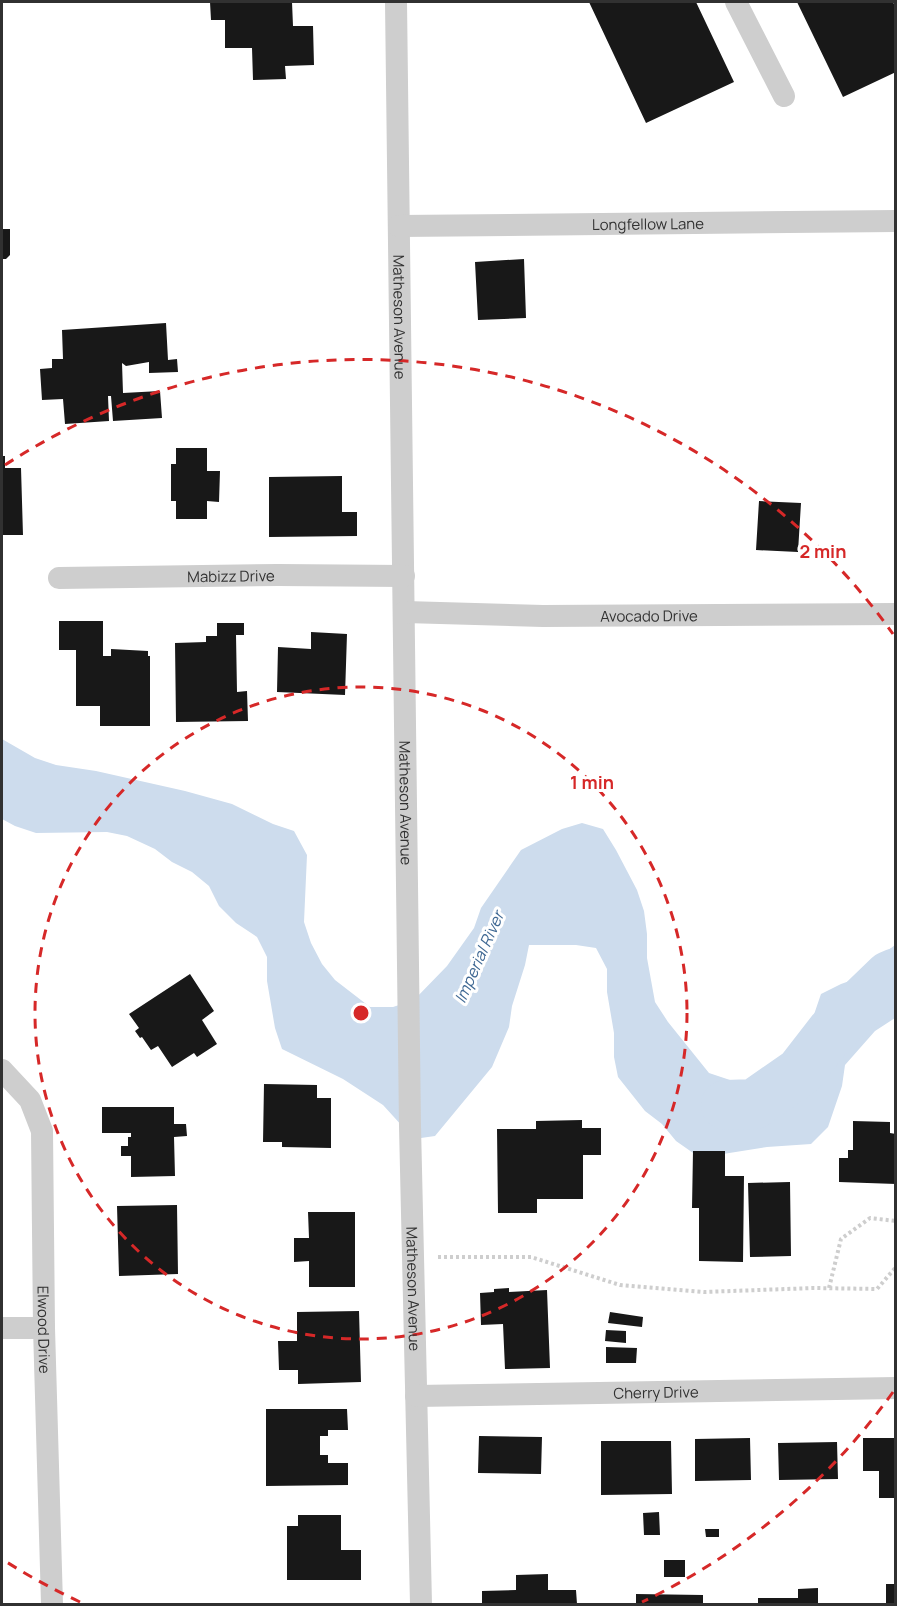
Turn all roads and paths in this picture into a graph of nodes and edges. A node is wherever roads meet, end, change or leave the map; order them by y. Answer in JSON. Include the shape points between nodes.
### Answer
{"nodes":[{"id":1,"x":396,"y":2,"type":"edge"},
{"id":2,"x":736,"y":2,"type":"edge"},
{"id":3,"x":784,"y":96,"type":"dead end"},
{"id":4,"x":896,"y":220,"type":"edge"},
{"id":5,"x":399,"y":226,"type":"junction"},
{"id":6,"x":404,"y":576,"type":"junction"},
{"id":7,"x":58,"y":578,"type":"dead end"},
{"id":8,"x":405,"y":612,"type":"junction"},
{"id":9,"x":896,"y":614,"type":"edge"},
{"id":10,"x":2,"y":1070,"type":"edge"},
{"id":11,"x":896,"y":1221,"type":"edge"},
{"id":12,"x":413,"y":1257,"type":"junction"},
{"id":13,"x":896,"y":1267,"type":"edge"},
{"id":14,"x":829,"y":1288,"type":"junction"},
{"id":15,"x":2,"y":1328,"type":"edge"},
{"id":16,"x":44,"y":1328,"type":"junction"},
{"id":17,"x":896,"y":1388,"type":"edge"},
{"id":18,"x":416,"y":1396,"type":"junction"},
{"id":19,"x":52,"y":1605,"type":"edge"},
{"id":20,"x":421,"y":1605,"type":"edge"}],
"edges":[{"from":1,"to":5,"type":"street","name":"Matheson Avenue"},
{"from":2,"to":3,"type":"street"},
{"from":4,"to":5,"type":"street","name":"Longfellow Lane"},
{"from":5,"to":6,"type":"street","name":"Matheson Avenue"},
{"from":6,"to":7,"type":"street","name":"Mabizz Drive"},
{"from":6,"to":8,"type":"street","name":"Matheson Avenue"},
{"from":8,"to":9,"type":"street","name":"Avocado Drive","via":[[543,616]]},
{"from":8,"to":12,"type":"street","name":"Matheson Avenue"},
{"from":10,"to":16,"type":"street","name":"Elwood Drive","via":[[30,1100],[42,1131]]},
{"from":11,"to":14,"type":"path","via":[[870,1218],[841,1239]]},
{"from":12,"to":14,"type":"path","via":[[531,1257],[620,1285],[704,1292]]},
{"from":12,"to":18,"type":"street","name":"Matheson Avenue"},
{"from":13,"to":14,"type":"path","via":[[877,1289]]},
{"from":15,"to":16,"type":"street"},
{"from":16,"to":19,"type":"street","name":"Elwood Drive"},
{"from":17,"to":18,"type":"street","name":"Cherry Drive"},
{"from":18,"to":20,"type":"street","name":"Matheson Avenue"}]}
